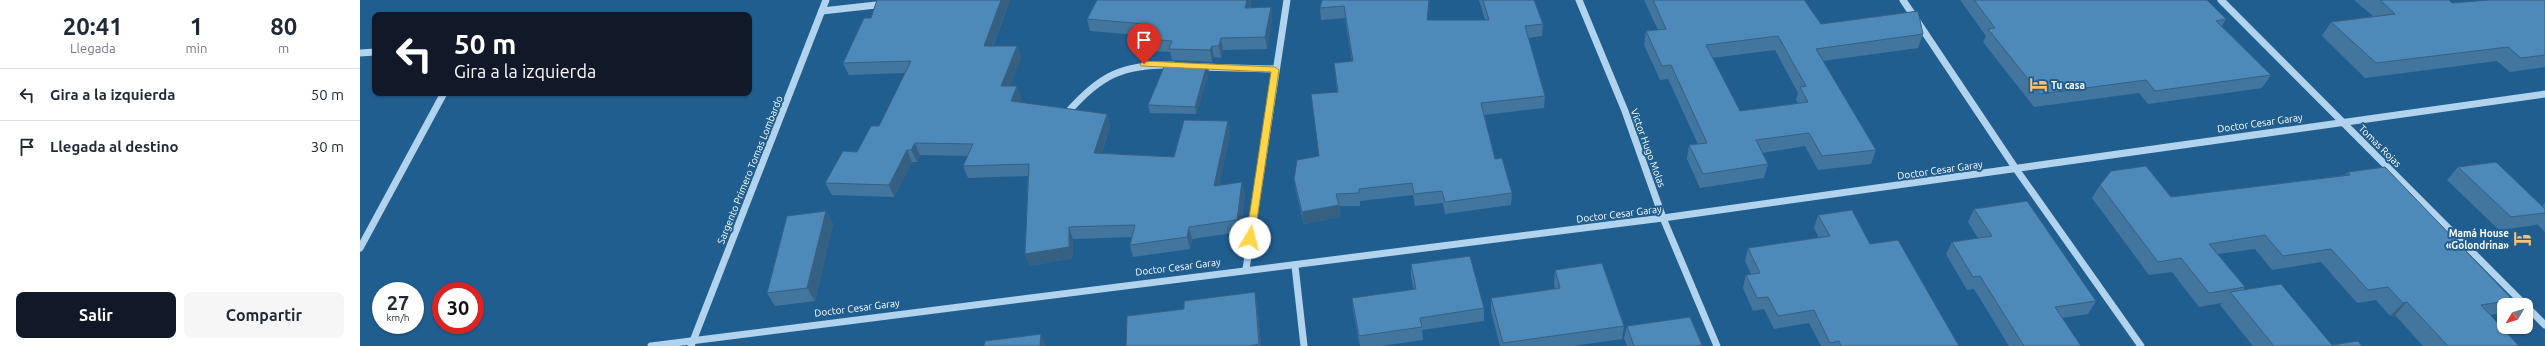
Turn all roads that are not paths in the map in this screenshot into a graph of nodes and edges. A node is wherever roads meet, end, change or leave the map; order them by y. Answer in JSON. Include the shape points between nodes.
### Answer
{"nodes":[{"id":1,"x":826,"y":0,"type":"edge"},
{"id":2,"x":1287,"y":0,"type":"edge"},
{"id":3,"x":1579,"y":0,"type":"edge"},
{"id":4,"x":1903,"y":0,"type":"edge"},
{"id":5,"x":2220,"y":0,"type":"edge"},
{"id":6,"x":894,"y":3,"type":"edge"},
{"id":7,"x":822,"y":11,"type":"junction"},
{"id":8,"x":372,"y":52,"type":"edge"},
{"id":9,"x":360,"y":54,"type":"edge"},
{"id":10,"x":1183,"y":66,"type":"edge"},
{"id":11,"x":1191,"y":66,"type":"edge"},
{"id":12,"x":1275,"y":70,"type":"junction"},
{"id":13,"x":2545,"y":94,"type":"edge"},
{"id":14,"x":442,"y":96,"type":"edge"},
{"id":15,"x":1067,"y":112,"type":"edge"},
{"id":16,"x":2341,"y":121,"type":"junction"},
{"id":17,"x":2016,"y":170,"type":"junction"},
{"id":18,"x":1663,"y":218,"type":"junction"},
{"id":19,"x":360,"y":248,"type":"edge"},
{"id":20,"x":1295,"y":266,"type":"junction"},
{"id":21,"x":1246,"y":269,"type":"junction"},
{"id":22,"x":2519,"y":298,"type":"edge"},
{"id":23,"x":2533,"y":312,"type":"edge"},
{"id":24,"x":2545,"y":325,"type":"edge"},
{"id":25,"x":692,"y":343,"type":"edge"},
{"id":26,"x":651,"y":346,"type":"edge"},
{"id":27,"x":1304,"y":346,"type":"edge"},
{"id":28,"x":1717,"y":346,"type":"edge"},
{"id":29,"x":2141,"y":346,"type":"edge"}],
"edges":[{"from":1,"to":7,"type":"street","name":"Sargento Primero Tomas Lombardo"},
{"from":2,"to":12,"type":"street"},
{"from":3,"to":18,"type":"street","name":"Victor Hugo Molas","via":[[1624,111]]},
{"from":4,"to":17,"type":"street"},
{"from":5,"to":16,"type":"street","name":"Tomas Rojas"},
{"from":6,"to":7,"type":"street"},
{"from":7,"to":25,"type":"street","name":"Sargento Primero Tomas Lombardo"},
{"from":8,"to":9,"type":"street"},
{"from":10,"to":15,"type":"street","via":[[1144,64],[1125,68],[1095,83]]},
{"from":11,"to":12,"type":"street"},
{"from":12,"to":21,"type":"street"},
{"from":13,"to":16,"type":"street","name":"Doctor Cesar Garay"},
{"from":14,"to":19,"type":"street"},
{"from":16,"to":17,"type":"street","name":"Doctor Cesar Garay"},
{"from":16,"to":22,"type":"street","name":"Tomas Rojas"},
{"from":17,"to":18,"type":"street","name":"Doctor Cesar Garay"},
{"from":17,"to":29,"type":"street"},
{"from":18,"to":20,"type":"street","name":"Doctor Cesar Garay"},
{"from":18,"to":28,"type":"street","name":"Victor Hugo Molas"},
{"from":20,"to":21,"type":"street","name":"Doctor Cesar Garay"},
{"from":20,"to":27,"type":"street"},
{"from":21,"to":25,"type":"street","name":"Doctor Cesar Garay"},
{"from":23,"to":24,"type":"street","name":"Tomas Rojas"},
{"from":25,"to":26,"type":"street","name":"Doctor Cesar Garay"}]}
